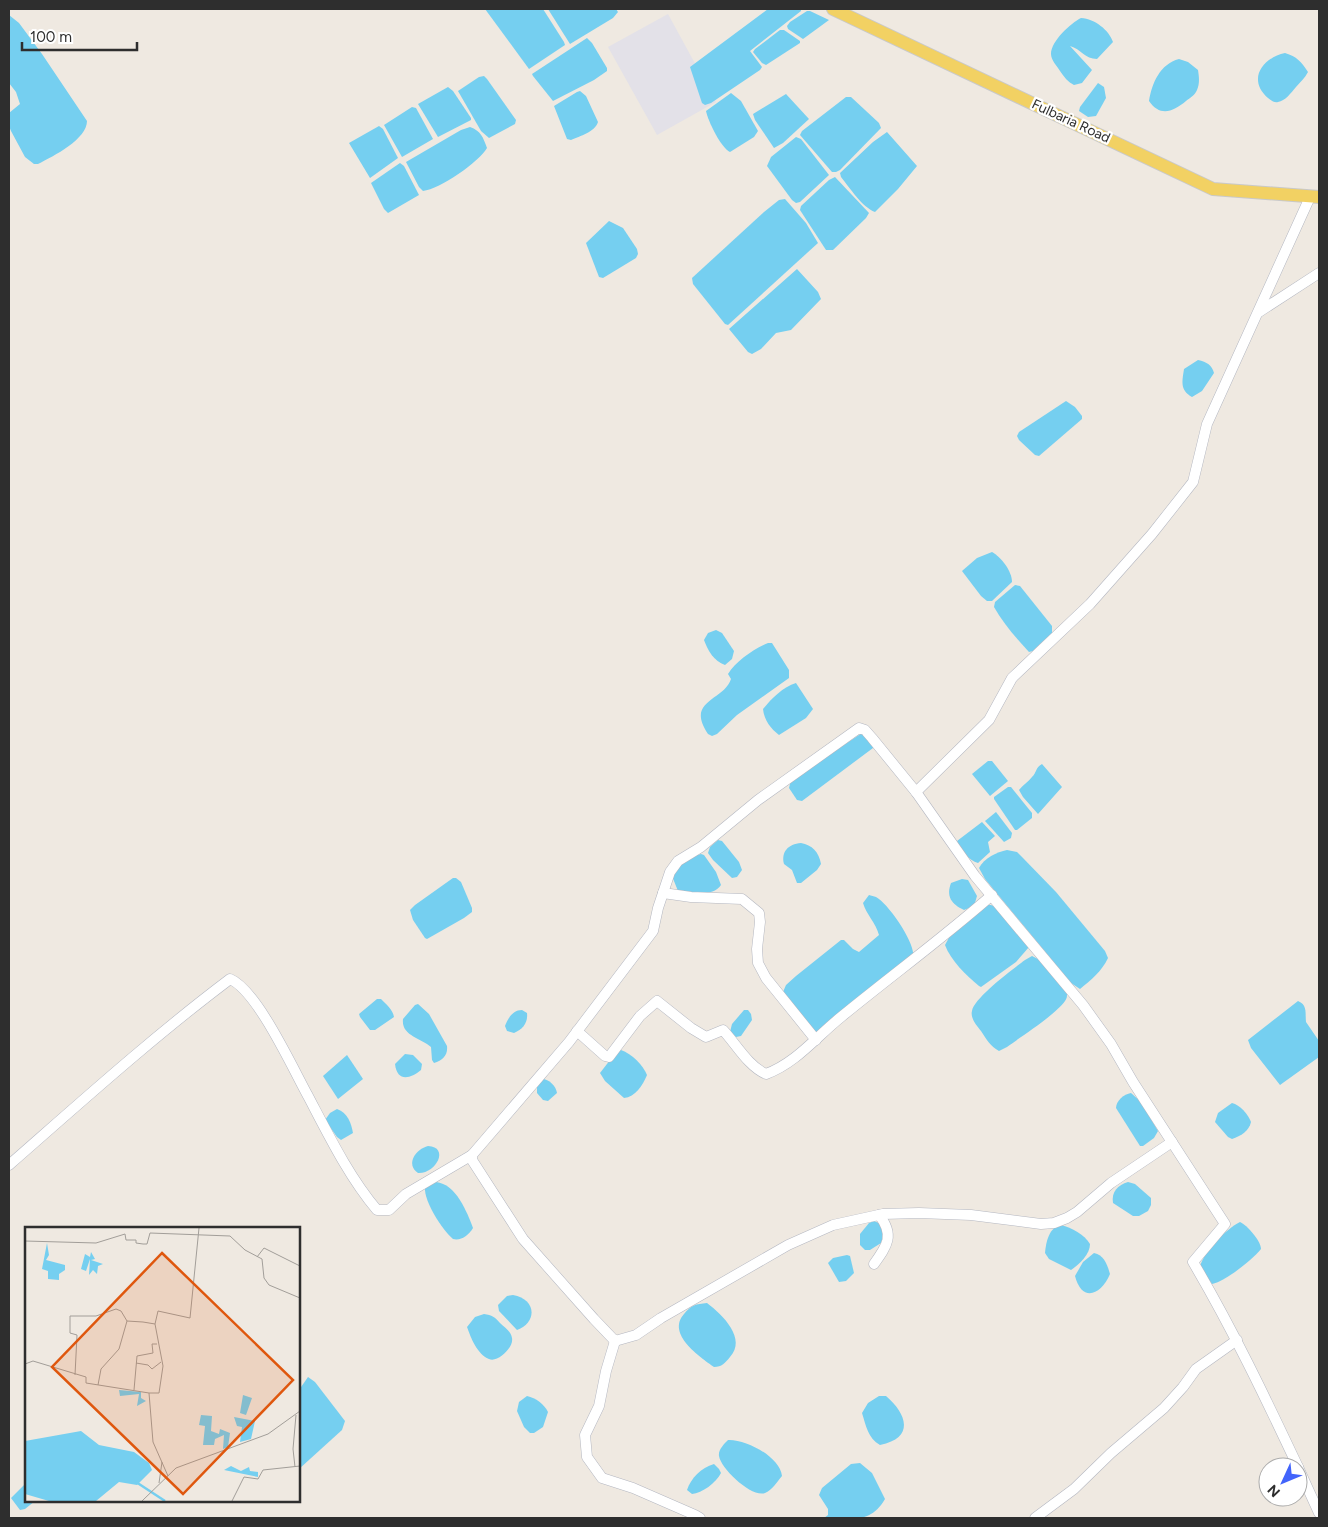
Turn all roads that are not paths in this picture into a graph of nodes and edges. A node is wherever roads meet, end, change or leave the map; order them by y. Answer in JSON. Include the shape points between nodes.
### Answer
{"nodes":[{"id":1,"x":833,"y":9,"type":"edge"},
{"id":2,"x":1315,"y":197,"type":"edge"},
{"id":3,"x":1319,"y":273,"type":"edge"},
{"id":4,"x":1258,"y":313,"type":"junction"},
{"id":5,"x":916,"y":792,"type":"junction"},
{"id":6,"x":663,"y":893,"type":"junction"},
{"id":7,"x":992,"y":895,"type":"junction"},
{"id":8,"x":578,"y":1031,"type":"junction"},
{"id":9,"x":816,"y":1040,"type":"junction"},
{"id":10,"x":1172,"y":1142,"type":"junction"},
{"id":11,"x":472,"y":1155,"type":"junction"},
{"id":12,"x":9,"y":1165,"type":"edge"},
{"id":13,"x":879,"y":1215,"type":"junction"},
{"id":14,"x":874,"y":1264,"type":"dead end"},
{"id":15,"x":1236,"y":1340,"type":"junction"},
{"id":16,"x":615,"y":1341,"type":"junction"},
{"id":17,"x":1293,"y":1457,"type":"edge"},
{"id":18,"x":1308,"y":1489,"type":"edge"},
{"id":19,"x":1319,"y":1513,"type":"edge"},
{"id":20,"x":700,"y":1518,"type":"edge"},
{"id":21,"x":1035,"y":1518,"type":"edge"}],
"edges":[{"from":1,"to":2,"type":"main road","name":"Fulbaria Road","via":[[1213,189]]},
{"from":2,"to":4,"type":"street"},
{"from":3,"to":4,"type":"street"},
{"from":4,"to":5,"type":"street","via":[[1207,424],[1193,482],[1090,604],[1012,678],[989,720]]},
{"from":5,"to":6,"type":"street","via":[[865,730],[859,728],[678,861],[670,872]]},
{"from":5,"to":7,"type":"street"},
{"from":6,"to":8,"type":"street","via":[[653,931]]},
{"from":6,"to":9,"type":"street","via":[[742,899],[759,913],[758,962],[766,978]]},
{"from":7,"to":9,"type":"street"},
{"from":7,"to":10,"type":"street","via":[[1111,1044]]},
{"from":8,"to":9,"type":"street","via":[[609,1057],[640,1016],[657,1001],[706,1037],[723,1030],[752,1064],[766,1074],[792,1060]]},
{"from":8,"to":11,"type":"street"},
{"from":10,"to":13,"type":"street","via":[[1111,1183],[1077,1212],[1054,1222],[1040,1224],[946,1213]]},
{"from":10,"to":15,"type":"street","via":[[1225,1224],[1193,1262]]},
{"from":11,"to":12,"type":"street","via":[[406,1194],[388,1210],[377,1210],[331,1138],[272,1030],[248,993],[230,980]]},
{"from":11,"to":16,"type":"street","via":[[472,1160],[523,1239]]},
{"from":13,"to":14,"type":"street","via":[[887,1227],[888,1240]]},
{"from":13,"to":16,"type":"street","via":[[833,1225],[788,1245],[636,1335]]},
{"from":15,"to":17,"type":"street"},
{"from":15,"to":21,"type":"street","via":[[1196,1369],[1164,1408],[1074,1489]]},
{"from":16,"to":20,"type":"street","via":[[599,1406],[585,1435],[587,1457],[602,1478]]},
{"from":18,"to":19,"type":"street"}]}
